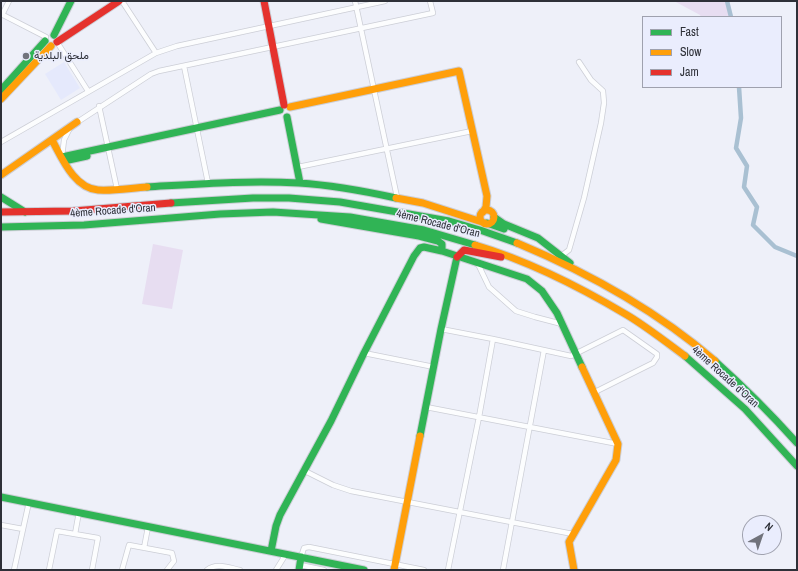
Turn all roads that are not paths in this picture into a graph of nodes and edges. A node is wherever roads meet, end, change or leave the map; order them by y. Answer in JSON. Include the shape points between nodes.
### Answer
{"nodes":[{"id":1,"x":9,"y":1,"type":"edge"},
{"id":2,"x":66,"y":1,"type":"edge"},
{"id":3,"x":71,"y":1,"type":"edge"},
{"id":4,"x":110,"y":1,"type":"edge"},
{"id":5,"x":119,"y":1,"type":"edge"},
{"id":6,"x":122,"y":1,"type":"edge"},
{"id":7,"x":264,"y":1,"type":"edge"},
{"id":8,"x":355,"y":1,"type":"edge"},
{"id":9,"x":385,"y":1,"type":"edge"},
{"id":10,"x":430,"y":1,"type":"edge"},
{"id":11,"x":356,"y":7,"type":"junction"},
{"id":12,"x":2,"y":14,"type":"edge"},
{"id":13,"x":268,"y":26,"type":"junction"},
{"id":14,"x":361,"y":27,"type":"junction"},
{"id":15,"x":51,"y":39,"type":"junction"},
{"id":16,"x":273,"y":46,"type":"junction"},
{"id":17,"x":156,"y":53,"type":"junction"},
{"id":18,"x":579,"y":62,"type":"dead end"},
{"id":19,"x":184,"y":66,"type":"junction"},
{"id":20,"x":88,"y":91,"type":"junction"},
{"id":21,"x":374,"y":92,"type":"junction"},
{"id":22,"x":2,"y":94,"type":"edge"},
{"id":23,"x":99,"y":106,"type":"junction"},
{"id":24,"x":286,"y":111,"type":"junction"},
{"id":25,"x":77,"y":122,"type":"junction"},
{"id":26,"x":197,"y":129,"type":"junction"},
{"id":27,"x":472,"y":131,"type":"junction"},
{"id":28,"x":52,"y":140,"type":"junction"},
{"id":29,"x":1,"y":142,"type":"edge"},
{"id":30,"x":109,"y":149,"type":"junction"},
{"id":31,"x":387,"y":149,"type":"junction"},
{"id":32,"x":63,"y":159,"type":"junction"},
{"id":33,"x":298,"y":167,"type":"junction"},
{"id":34,"x":1,"y":175,"type":"edge"},
{"id":35,"x":208,"y":183,"type":"junction"},
{"id":36,"x":300,"y":184,"type":"junction"},
{"id":37,"x":117,"y":189,"type":"junction"},
{"id":38,"x":487,"y":196,"type":"junction"},
{"id":39,"x":1,"y":197,"type":"edge"},
{"id":40,"x":397,"y":198,"type":"junction"},
{"id":41,"x":1,"y":212,"type":"edge"},
{"id":42,"x":26,"y":212,"type":"junction"},
{"id":43,"x":291,"y":212,"type":"junction"},
{"id":44,"x":482,"y":213,"type":"junction"},
{"id":45,"x":493,"y":215,"type":"junction"},
{"id":46,"x":466,"y":216,"type":"junction"},
{"id":47,"x":486,"y":223,"type":"junction"},
{"id":48,"x":1,"y":227,"type":"edge"},
{"id":49,"x":501,"y":238,"type":"junction"},
{"id":50,"x":442,"y":251,"type":"junction"},
{"id":51,"x":561,"y":256,"type":"junction"},
{"id":52,"x":456,"y":257,"type":"junction"},
{"id":53,"x":521,"y":261,"type":"junction"},
{"id":54,"x":478,"y":264,"type":"junction"},
{"id":55,"x":587,"y":275,"type":"junction"},
{"id":56,"x":562,"y":324,"type":"junction"},
{"id":57,"x":441,"y":329,"type":"junction"},
{"id":58,"x":493,"y":339,"type":"junction"},
{"id":59,"x":544,"y":350,"type":"junction"},
{"id":60,"x":364,"y":353,"type":"junction"},
{"id":61,"x":575,"y":354,"type":"junction"},
{"id":62,"x":434,"y":367,"type":"junction"},
{"id":63,"x":593,"y":393,"type":"junction"},
{"id":64,"x":426,"y":407,"type":"junction"},
{"id":65,"x":479,"y":417,"type":"junction"},
{"id":66,"x":530,"y":427,"type":"junction"},
{"id":67,"x":797,"y":443,"type":"edge"},
{"id":68,"x":618,"y":444,"type":"junction"},
{"id":69,"x":797,"y":466,"type":"edge"},
{"id":70,"x":303,"y":470,"type":"junction"},
{"id":71,"x":1,"y":497,"type":"edge"},
{"id":72,"x":408,"y":501,"type":"junction"},
{"id":73,"x":29,"y":502,"type":"junction"},
{"id":74,"x":79,"y":512,"type":"junction"},
{"id":75,"x":460,"y":512,"type":"junction"},
{"id":76,"x":512,"y":522,"type":"junction"},
{"id":77,"x":1,"y":525,"type":"edge"},
{"id":78,"x":148,"y":527,"type":"junction"},
{"id":79,"x":23,"y":529,"type":"junction"},
{"id":80,"x":75,"y":534,"type":"junction"},
{"id":81,"x":573,"y":534,"type":"junction"},
{"id":82,"x":144,"y":548,"type":"junction"},
{"id":83,"x":271,"y":551,"type":"junction"},
{"id":84,"x":286,"y":554,"type":"junction"},
{"id":85,"x":300,"y":564,"type":"edge"},
{"id":86,"x":394,"y":567,"type":"edge"},
{"id":87,"x":14,"y":570,"type":"edge"},
{"id":88,"x":49,"y":570,"type":"edge"},
{"id":89,"x":92,"y":570,"type":"edge"},
{"id":90,"x":122,"y":570,"type":"edge"},
{"id":91,"x":167,"y":570,"type":"edge"},
{"id":92,"x":207,"y":570,"type":"edge"},
{"id":93,"x":239,"y":570,"type":"edge"},
{"id":94,"x":276,"y":570,"type":"edge"},
{"id":95,"x":324,"y":570,"type":"edge"},
{"id":96,"x":364,"y":570,"type":"edge"},
{"id":97,"x":424,"y":570,"type":"edge"},
{"id":98,"x":448,"y":570,"type":"edge"},
{"id":99,"x":503,"y":570,"type":"edge"},
{"id":100,"x":574,"y":570,"type":"edge"}],
"edges":[{"from":1,"to":12,"type":"street"},
{"from":2,"to":15,"type":"main road"},
{"from":3,"to":15,"type":"main road"},
{"from":4,"to":15,"type":"main road"},
{"from":5,"to":15,"type":"main road"},
{"from":6,"to":17,"type":"street"},
{"from":7,"to":13,"type":"main road"},
{"from":8,"to":11,"type":"street"},
{"from":9,"to":11,"type":"street"},
{"from":10,"to":14,"type":"street","via":[[433,12]]},
{"from":11,"to":13,"type":"street"},
{"from":11,"to":14,"type":"street"},
{"from":12,"to":15,"type":"street"},
{"from":13,"to":16,"type":"main road"},
{"from":13,"to":17,"type":"street"},
{"from":14,"to":16,"type":"street"},
{"from":14,"to":21,"type":"street"},
{"from":15,"to":20,"type":"street"},
{"from":15,"to":22,"type":"main road"},
{"from":16,"to":19,"type":"street"},
{"from":16,"to":24,"type":"main road"},
{"from":17,"to":20,"type":"street"},
{"from":18,"to":51,"type":"street","via":[[603,92],[604,103],[584,198],[569,250]]},
{"from":19,"to":23,"type":"street","via":[[151,74]]},
{"from":19,"to":26,"type":"street"},
{"from":20,"to":29,"type":"street"},
{"from":21,"to":24,"type":"main road"},
{"from":21,"to":27,"type":"main road","via":[[460,73]]},
{"from":21,"to":31,"type":"street"},
{"from":23,"to":25,"type":"street"},
{"from":23,"to":30,"type":"street"},
{"from":24,"to":26,"type":"main road"},
{"from":24,"to":33,"type":"main road"},
{"from":25,"to":28,"type":"main road"},
{"from":25,"to":32,"type":"street","via":[[66,134],[62,148]]},
{"from":26,"to":30,"type":"main road"},
{"from":26,"to":35,"type":"street"},
{"from":27,"to":31,"type":"street"},
{"from":27,"to":38,"type":"main road"},
{"from":28,"to":32,"type":"main road"},
{"from":28,"to":34,"type":"main road"},
{"from":30,"to":32,"type":"main road"},
{"from":30,"to":37,"type":"street"},
{"from":31,"to":33,"type":"street"},
{"from":31,"to":40,"type":"street"},
{"from":32,"to":37,"type":"main road","via":[[71,174],[82,185],[97,190]]},
{"from":33,"to":36,"type":"main road"},
{"from":35,"to":36,"type":"main road"},
{"from":35,"to":37,"type":"main road"},
{"from":36,"to":40,"type":"main road"},
{"from":38,"to":44,"type":"main road","via":[[486,207]]},
{"from":38,"to":45,"type":"main road"},
{"from":39,"to":42,"type":"main road"},
{"from":40,"to":46,"type":"main road"},
{"from":41,"to":42,"type":"main road","name":"4ème Rocade d'Oran"},
{"from":42,"to":49,"type":"main road","name":"4ème Rocade d'Oran","via":[[289,198],[397,211],[450,222]]},
{"from":43,"to":48,"type":"main road","name":"4ème Rocade d'Oran"},
{"from":43,"to":50,"type":"main road","via":[[419,236],[438,241],[442,244]]},
{"from":43,"to":53,"type":"main road","name":"4ème Rocade d'Oran","via":[[403,225],[478,244]]},
{"from":44,"to":45,"type":"main road","via":[[487,210]]},
{"from":44,"to":46,"type":"main road"},
{"from":44,"to":47,"type":"main road","via":[[482,221]]},
{"from":45,"to":47,"type":"main road","via":[[491,222]]},
{"from":45,"to":51,"type":"main road","via":[[504,226],[532,234]]},
{"from":46,"to":47,"type":"main road"},
{"from":47,"to":49,"type":"main road","via":[[526,236],[526,240],[522,242]]},
{"from":49,"to":55,"type":"main road","name":"4ème Rocade d'Oran"},
{"from":50,"to":52,"type":"main road"},
{"from":50,"to":60,"type":"main road","via":[[424,246],[417,251]]},
{"from":51,"to":55,"type":"main road"},
{"from":52,"to":53,"type":"main road","via":[[462,251],[469,251]]},
{"from":52,"to":54,"type":"main road"},
{"from":52,"to":57,"type":"main road"},
{"from":53,"to":69,"type":"main road","name":"4ème Rocade d'Oran","via":[[595,296],[665,339],[735,398]]},
{"from":54,"to":56,"type":"main road","via":[[527,279],[536,285],[548,298]]},
{"from":54,"to":56,"type":"street","via":[[489,287],[516,311]]},
{"from":55,"to":67,"type":"main road","name":"4ème Rocade d'Oran","via":[[643,307],[688,339],[750,393]]},
{"from":56,"to":61,"type":"main road"},
{"from":57,"to":58,"type":"street"},
{"from":57,"to":62,"type":"main road"},
{"from":58,"to":59,"type":"street"},
{"from":58,"to":65,"type":"street"},
{"from":59,"to":61,"type":"street","via":[[563,355]]},
{"from":59,"to":66,"type":"street"},
{"from":60,"to":62,"type":"street"},
{"from":60,"to":70,"type":"main road","via":[[331,421]]},
{"from":61,"to":63,"type":"main road"},
{"from":61,"to":63,"type":"street","via":[[623,330],[656,354],[653,364]]},
{"from":62,"to":64,"type":"main road"},
{"from":63,"to":68,"type":"main road"},
{"from":64,"to":65,"type":"street"},
{"from":64,"to":72,"type":"main road"},
{"from":65,"to":66,"type":"street"},
{"from":65,"to":75,"type":"street"},
{"from":66,"to":68,"type":"street"},
{"from":66,"to":76,"type":"street"},
{"from":68,"to":81,"type":"main road","via":[[616,460]]},
{"from":70,"to":72,"type":"street","via":[[342,489]]},
{"from":70,"to":83,"type":"main road","via":[[280,515]]},
{"from":71,"to":73,"type":"main road"},
{"from":72,"to":75,"type":"street"},
{"from":72,"to":86,"type":"main road"},
{"from":73,"to":74,"type":"main road"},
{"from":73,"to":79,"type":"street"},
{"from":74,"to":78,"type":"main road"},
{"from":74,"to":80,"type":"street"},
{"from":75,"to":76,"type":"street"},
{"from":75,"to":98,"type":"street"},
{"from":76,"to":81,"type":"street"},
{"from":76,"to":99,"type":"street"},
{"from":77,"to":79,"type":"street"},
{"from":78,"to":82,"type":"street"},
{"from":78,"to":83,"type":"main road"},
{"from":79,"to":87,"type":"street"},
{"from":80,"to":88,"type":"street","via":[[57,531]]},
{"from":80,"to":89,"type":"street","via":[[98,538]]},
{"from":81,"to":100,"type":"main road","via":[[569,545]]},
{"from":82,"to":90,"type":"street","via":[[129,545]]},
{"from":82,"to":91,"type":"street","via":[[172,553],[174,561]]},
{"from":83,"to":84,"type":"main road"},
{"from":84,"to":85,"type":"main road"},
{"from":84,"to":94,"type":"street"},
{"from":85,"to":86,"type":"street","via":[[304,548],[309,547]]},
{"from":85,"to":95,"type":"street"},
{"from":85,"to":96,"type":"main road"},
{"from":86,"to":97,"type":"street"},
{"from":92,"to":93,"type":"street","via":[[219,566]]}]}
